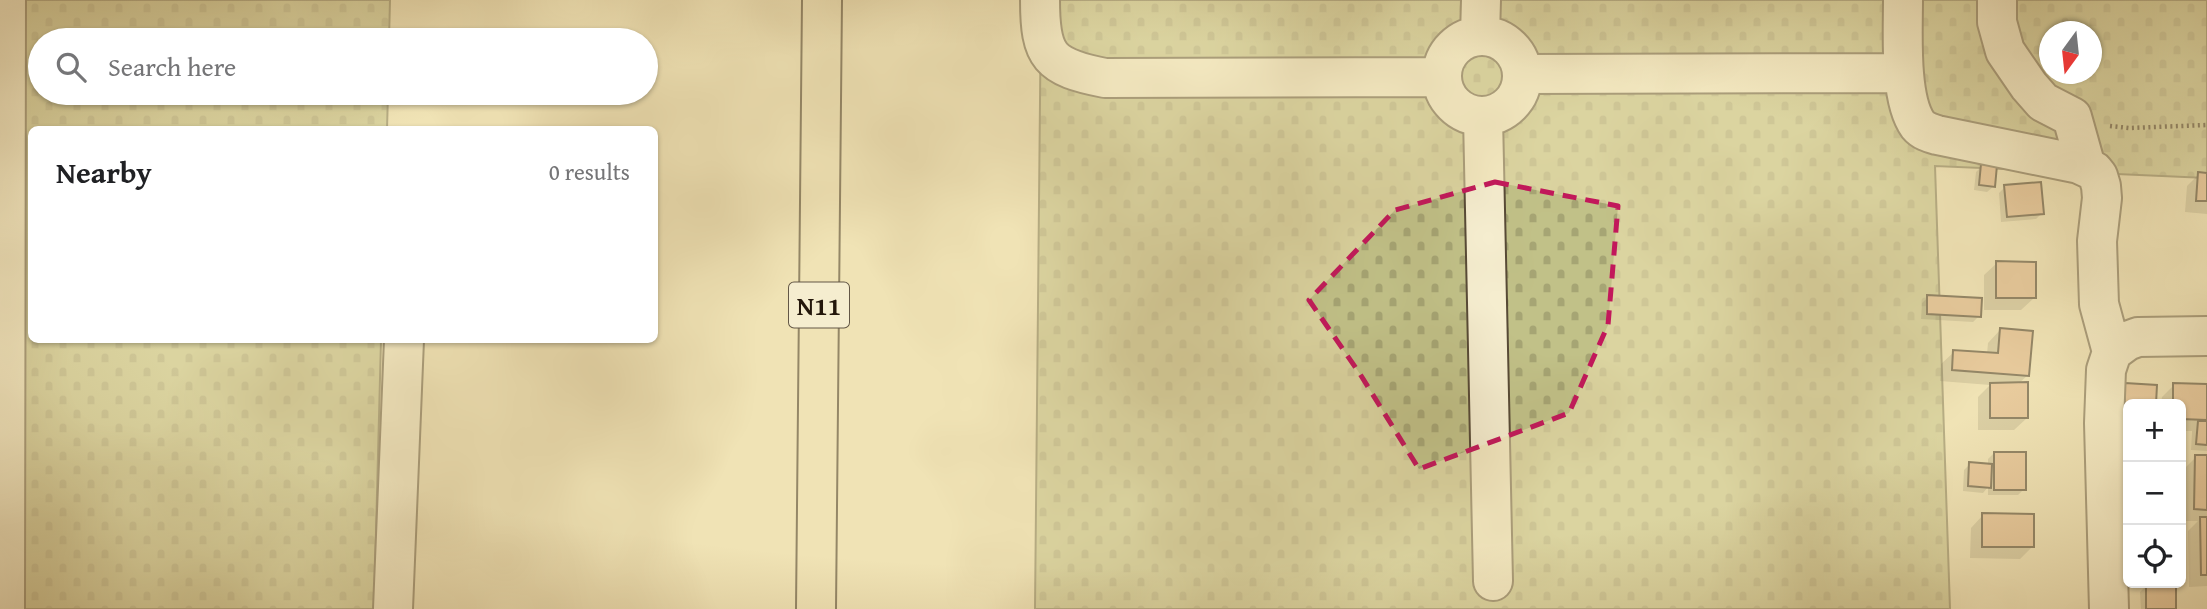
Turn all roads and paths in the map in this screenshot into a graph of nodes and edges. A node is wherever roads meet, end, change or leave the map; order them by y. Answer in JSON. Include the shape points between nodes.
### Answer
{"nodes":[{"id":1,"x":6,"y":0,"type":"edge"},
{"id":2,"x":822,"y":0,"type":"edge"},
{"id":3,"x":1040,"y":0,"type":"edge"},
{"id":4,"x":1903,"y":0,"type":"edge"},
{"id":5,"x":1997,"y":0,"type":"edge"},
{"id":6,"x":1481,"y":18,"type":"edge"},
{"id":7,"x":1904,"y":73,"type":"junction"},
{"id":8,"x":1523,"y":74,"type":"junction"},
{"id":9,"x":1441,"y":77,"type":"junction"},
{"id":10,"x":1483,"y":117,"type":"junction"},
{"id":11,"x":2072,"y":117,"type":"junction"},
{"id":12,"x":2207,"y":125,"type":"edge"},
{"id":13,"x":2086,"y":167,"type":"junction"},
{"id":14,"x":12,"y":296,"type":"edge"},
{"id":15,"x":2207,"y":336,"type":"edge"},
{"id":16,"x":404,"y":343,"type":"edge"},
{"id":17,"x":2112,"y":352,"type":"junction"},
{"id":18,"x":1493,"y":581,"type":"dead end"},
{"id":19,"x":5,"y":609,"type":"edge"},
{"id":20,"x":393,"y":609,"type":"edge"},
{"id":21,"x":816,"y":609,"type":"edge"},
{"id":22,"x":2109,"y":609,"type":"edge"}],
"edges":[{"from":1,"to":14,"type":"street"},
{"from":2,"to":21,"type":"highway","number":"N11"},
{"from":3,"to":9,"type":"street","via":[[1040,26],[1049,54],[1065,67],[1105,78]]},
{"from":4,"to":7,"type":"street"},
{"from":5,"to":11,"type":"street","via":[[2005,51],[2043,102]]},
{"from":6,"to":8,"type":"street","via":[[1496,38],[1510,46]]},
{"from":6,"to":9,"type":"street","via":[[1452,48]]},
{"from":7,"to":8,"type":"street"},
{"from":7,"to":13,"type":"street","via":[[1914,116],[1924,131]]},
{"from":8,"to":10,"type":"street","via":[[1512,104]]},
{"from":9,"to":10,"type":"street","via":[[1444,92],[1454,105]]},
{"from":10,"to":18,"type":"street"},
{"from":11,"to":12,"type":"path","via":[[2129,128]]},
{"from":11,"to":13,"type":"street"},
{"from":13,"to":17,"type":"street","via":[[2098,176],[2101,186],[2099,304]]},
{"from":14,"to":19,"type":"street"},
{"from":15,"to":17,"type":"street","via":[[2138,337]]},
{"from":16,"to":20,"type":"street"},
{"from":17,"to":22,"type":"street","via":[[2106,370],[2104,423]]}]}
